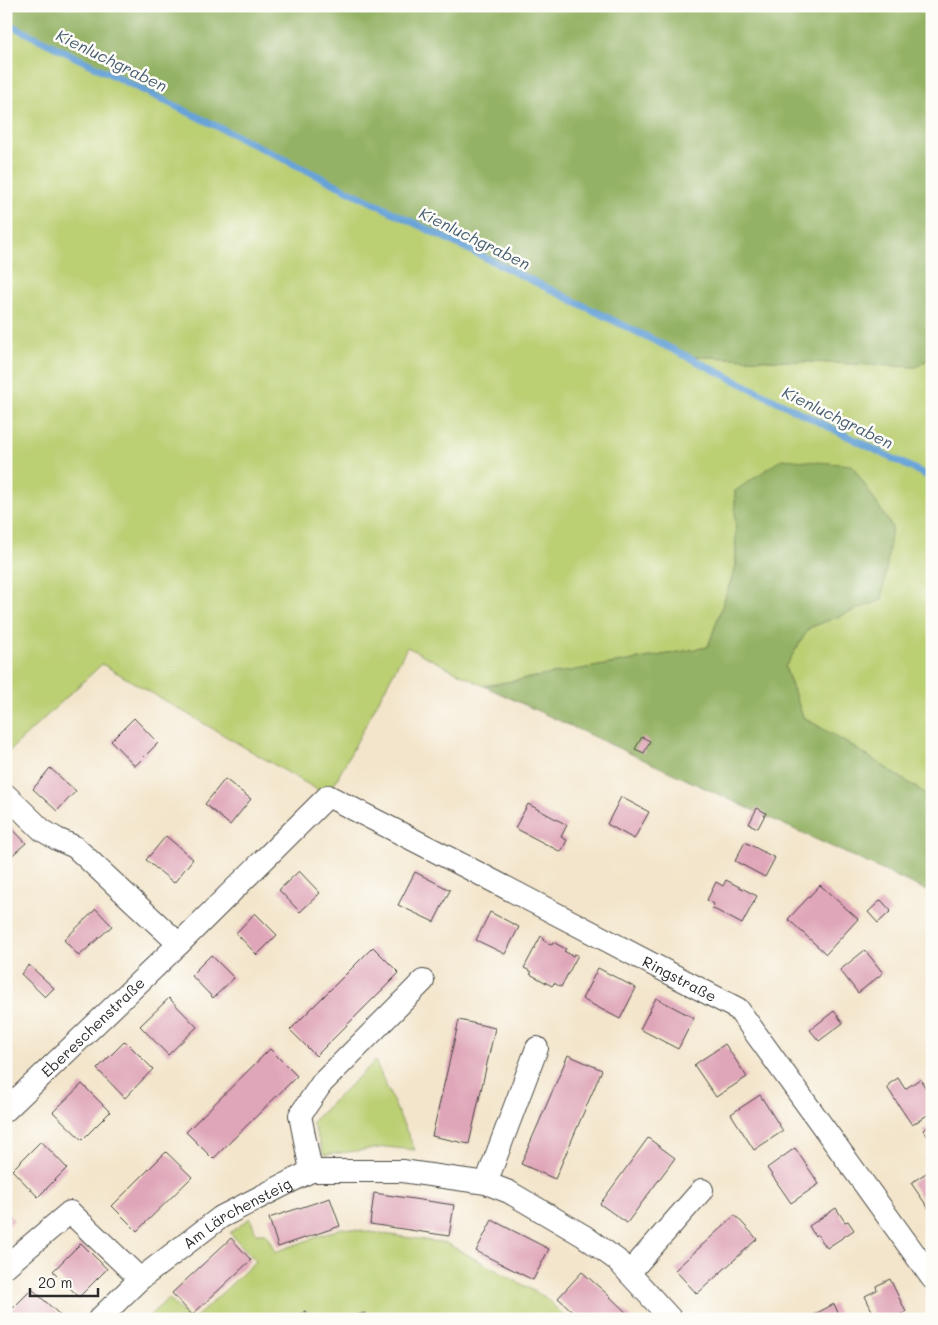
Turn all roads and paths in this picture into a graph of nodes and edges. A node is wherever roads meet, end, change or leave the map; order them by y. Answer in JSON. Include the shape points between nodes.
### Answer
{"nodes":[{"id":1,"x":6,"y":796,"type":"edge"},
{"id":2,"x":328,"y":796,"type":"joint"},
{"id":3,"x":179,"y":944,"type":"junction"},
{"id":4,"x":423,"y":981,"type":"dead end"},
{"id":5,"x":537,"y":1048,"type":"dead end"},
{"id":6,"x":6,"y":1110,"type":"edge"},
{"id":7,"x":312,"y":1172,"type":"junction"},
{"id":8,"x":486,"y":1184,"type":"junction"},
{"id":9,"x":702,"y":1190,"type":"dead end"},
{"id":10,"x":6,"y":1266,"type":"edge"},
{"id":11,"x":629,"y":1273,"type":"junction"},
{"id":12,"x":932,"y":1278,"type":"edge"},
{"id":13,"x":140,"y":1279,"type":"junction"},
{"id":14,"x":98,"y":1319,"type":"edge"},
{"id":15,"x":670,"y":1319,"type":"edge"}],
"edges":[{"from":1,"to":3,"type":"street","via":[[42,830],[75,847]]},
{"from":2,"to":3,"type":"street","name":"Ebereschenstraße"},
{"from":2,"to":12,"type":"street","name":"Ringstraße","via":[[738,1009]]},
{"from":3,"to":6,"type":"street","name":"Ebereschenstraße"},
{"from":4,"to":7,"type":"street","via":[[322,1083],[300,1115]]},
{"from":5,"to":8,"type":"street"},
{"from":7,"to":8,"type":"street","name":"Am Lärchensteig","via":[[402,1171]]},
{"from":7,"to":13,"type":"street","name":"Am Lärchensteig","via":[[221,1217]]},
{"from":8,"to":11,"type":"street","name":"Am Lärchensteig","via":[[510,1192],[584,1236]]},
{"from":9,"to":11,"type":"street"},
{"from":10,"to":13,"type":"street","via":[[70,1212]]},
{"from":11,"to":15,"type":"street","name":"Am Lärchensteig"},
{"from":13,"to":14,"type":"street","name":"Am Lärchensteig"}]}
